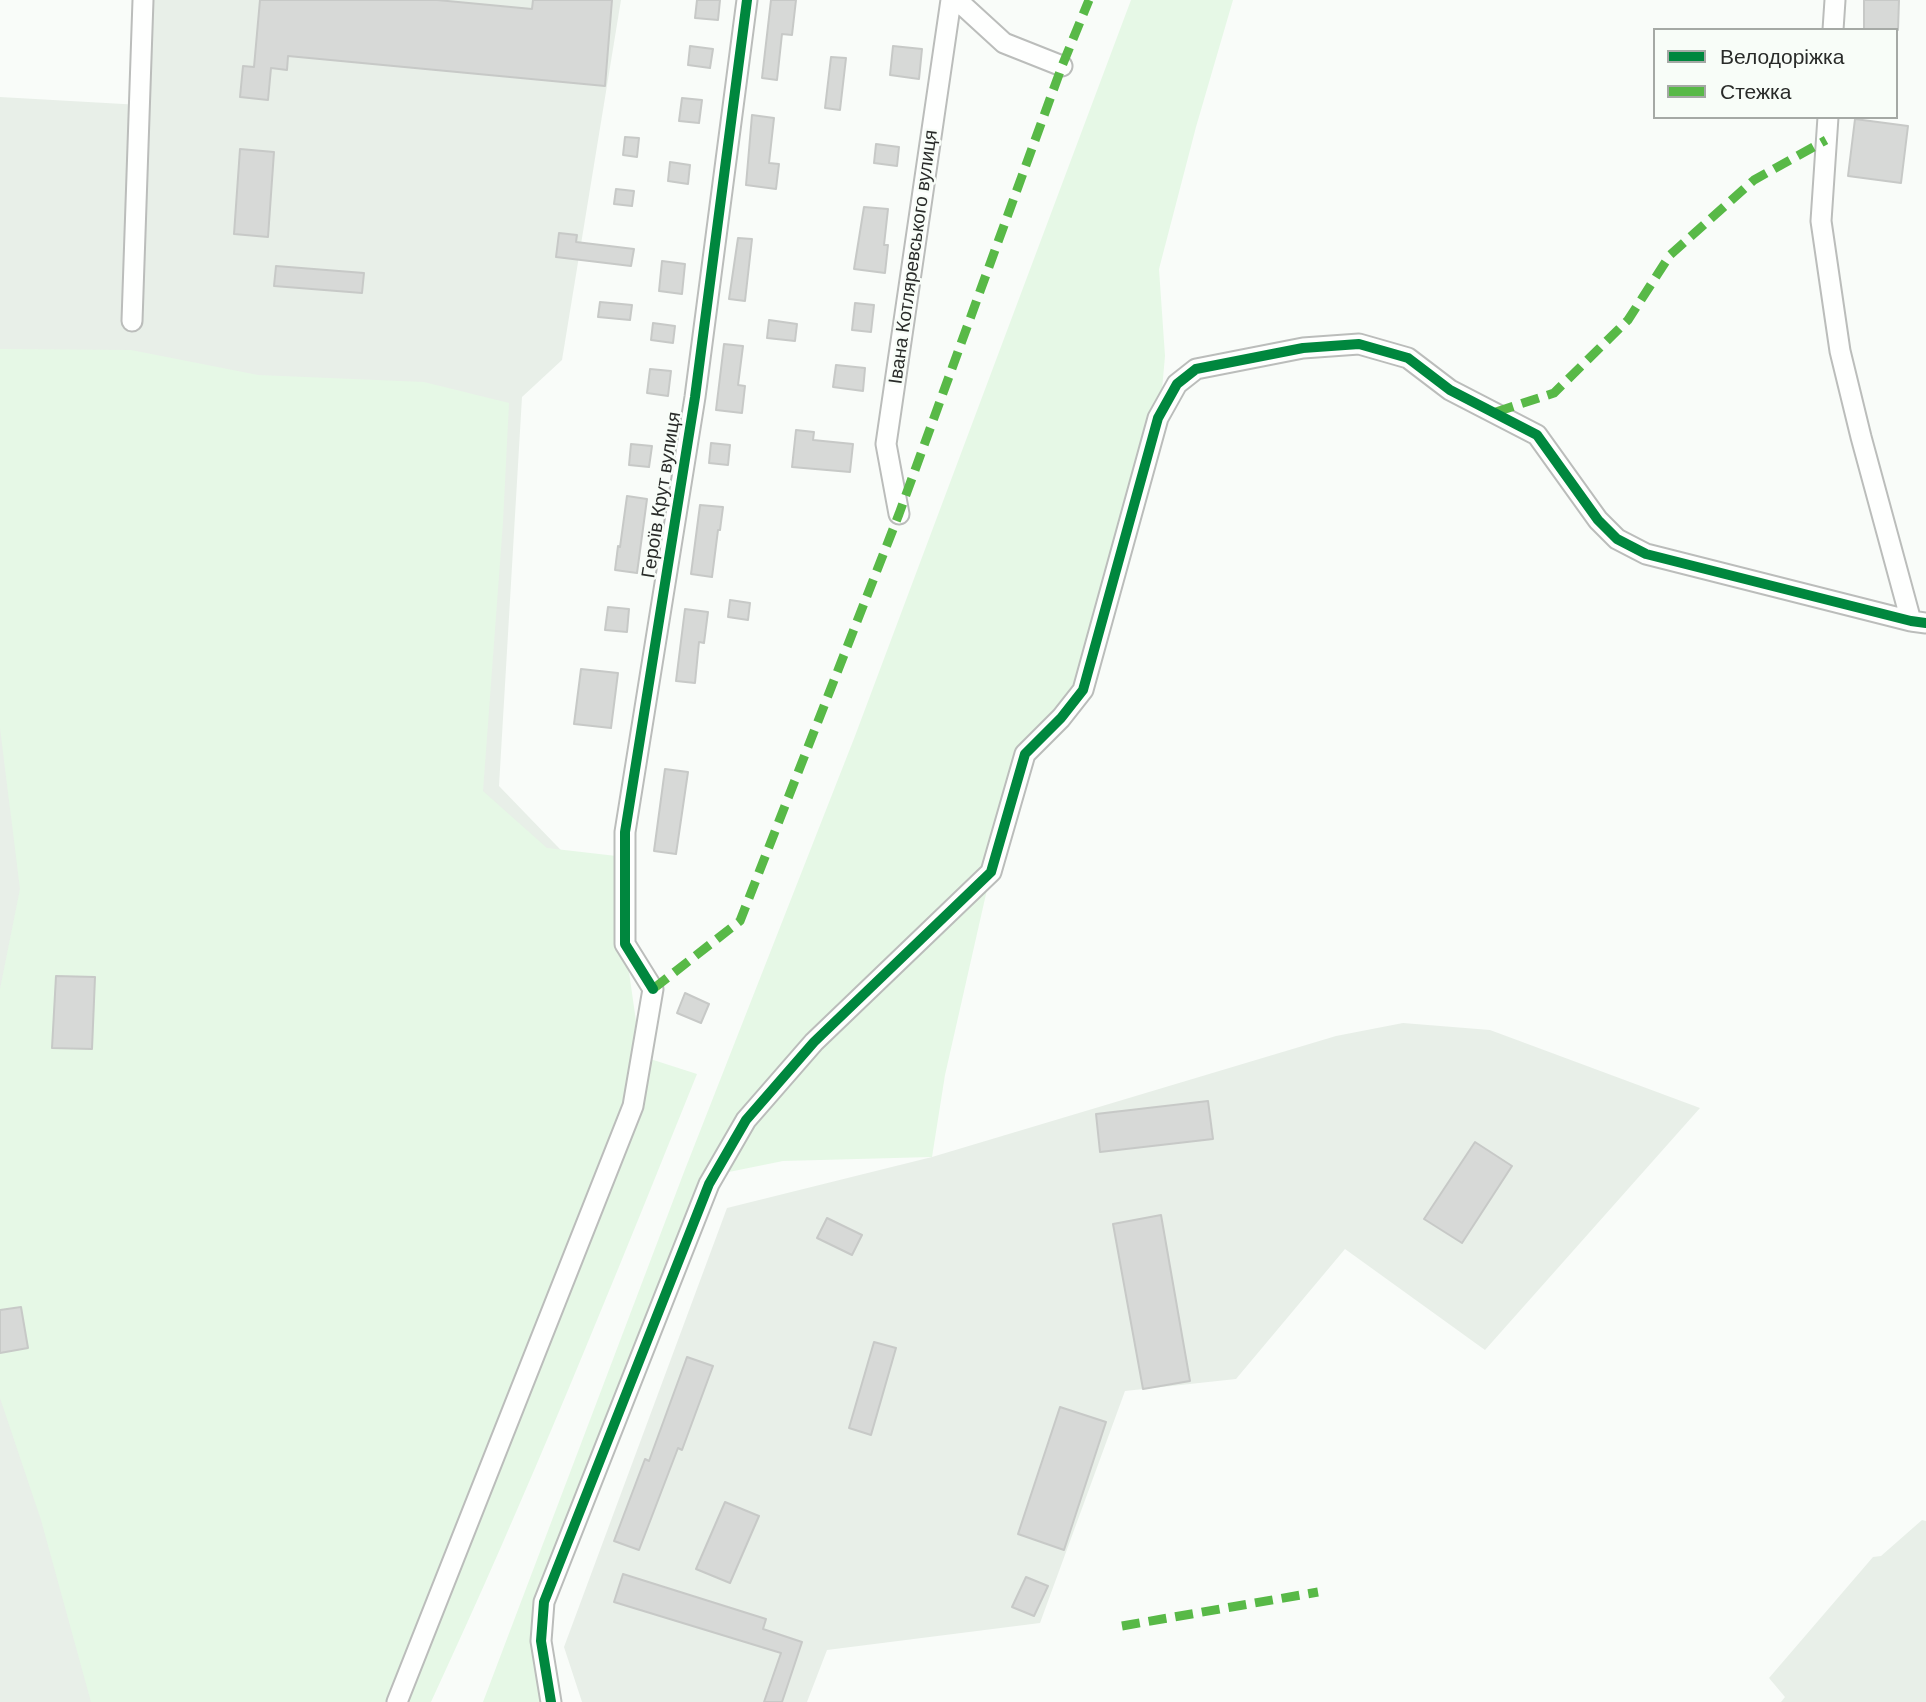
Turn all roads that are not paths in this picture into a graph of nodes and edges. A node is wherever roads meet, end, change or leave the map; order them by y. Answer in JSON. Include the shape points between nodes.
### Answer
{"nodes":[{"id":1,"x":143,"y":0,"type":"edge"},
{"id":2,"x":747,"y":0,"type":"edge"},
{"id":3,"x":951,"y":0,"type":"edge"},
{"id":4,"x":957,"y":0,"type":"edge"},
{"id":5,"x":1835,"y":0,"type":"edge"},
{"id":6,"x":1833,"y":28,"type":"edge"},
{"id":7,"x":1062,"y":66,"type":"dead end"},
{"id":8,"x":1828,"y":119,"type":"edge"},
{"id":9,"x":132,"y":321,"type":"dead end"},
{"id":10,"x":899,"y":514,"type":"dead end"},
{"id":11,"x":1919,"y":622,"type":"edge"},
{"id":12,"x":397,"y":1702,"type":"edge"},
{"id":13,"x":551,"y":1702,"type":"edge"}],
"edges":[{"from":1,"to":9,"type":"street"},
{"from":2,"to":12,"type":"street","name":"Героїв Крут вулиця","via":[[695,397],[625,832],[625,944],[653,989],[633,1106]]},
{"from":3,"to":10,"type":"street","name":"Івана Котляревського вулиця","via":[[886,444]]},
{"from":4,"to":7,"type":"street","via":[[1004,43]]},
{"from":5,"to":6,"type":"street"},
{"from":8,"to":11,"type":"street","via":[[1821,221],[1840,351],[1861,437]]},
{"from":11,"to":13,"type":"street","via":[[1646,554],[1617,539],[1598,520],[1537,435],[1450,390],[1408,358],[1359,344],[1303,348],[1196,369],[1177,384],[1158,418],[1083,690],[1026,754],[992,872],[814,1042],[746,1120],[709,1184],[544,1602],[541,1641]]}]}
